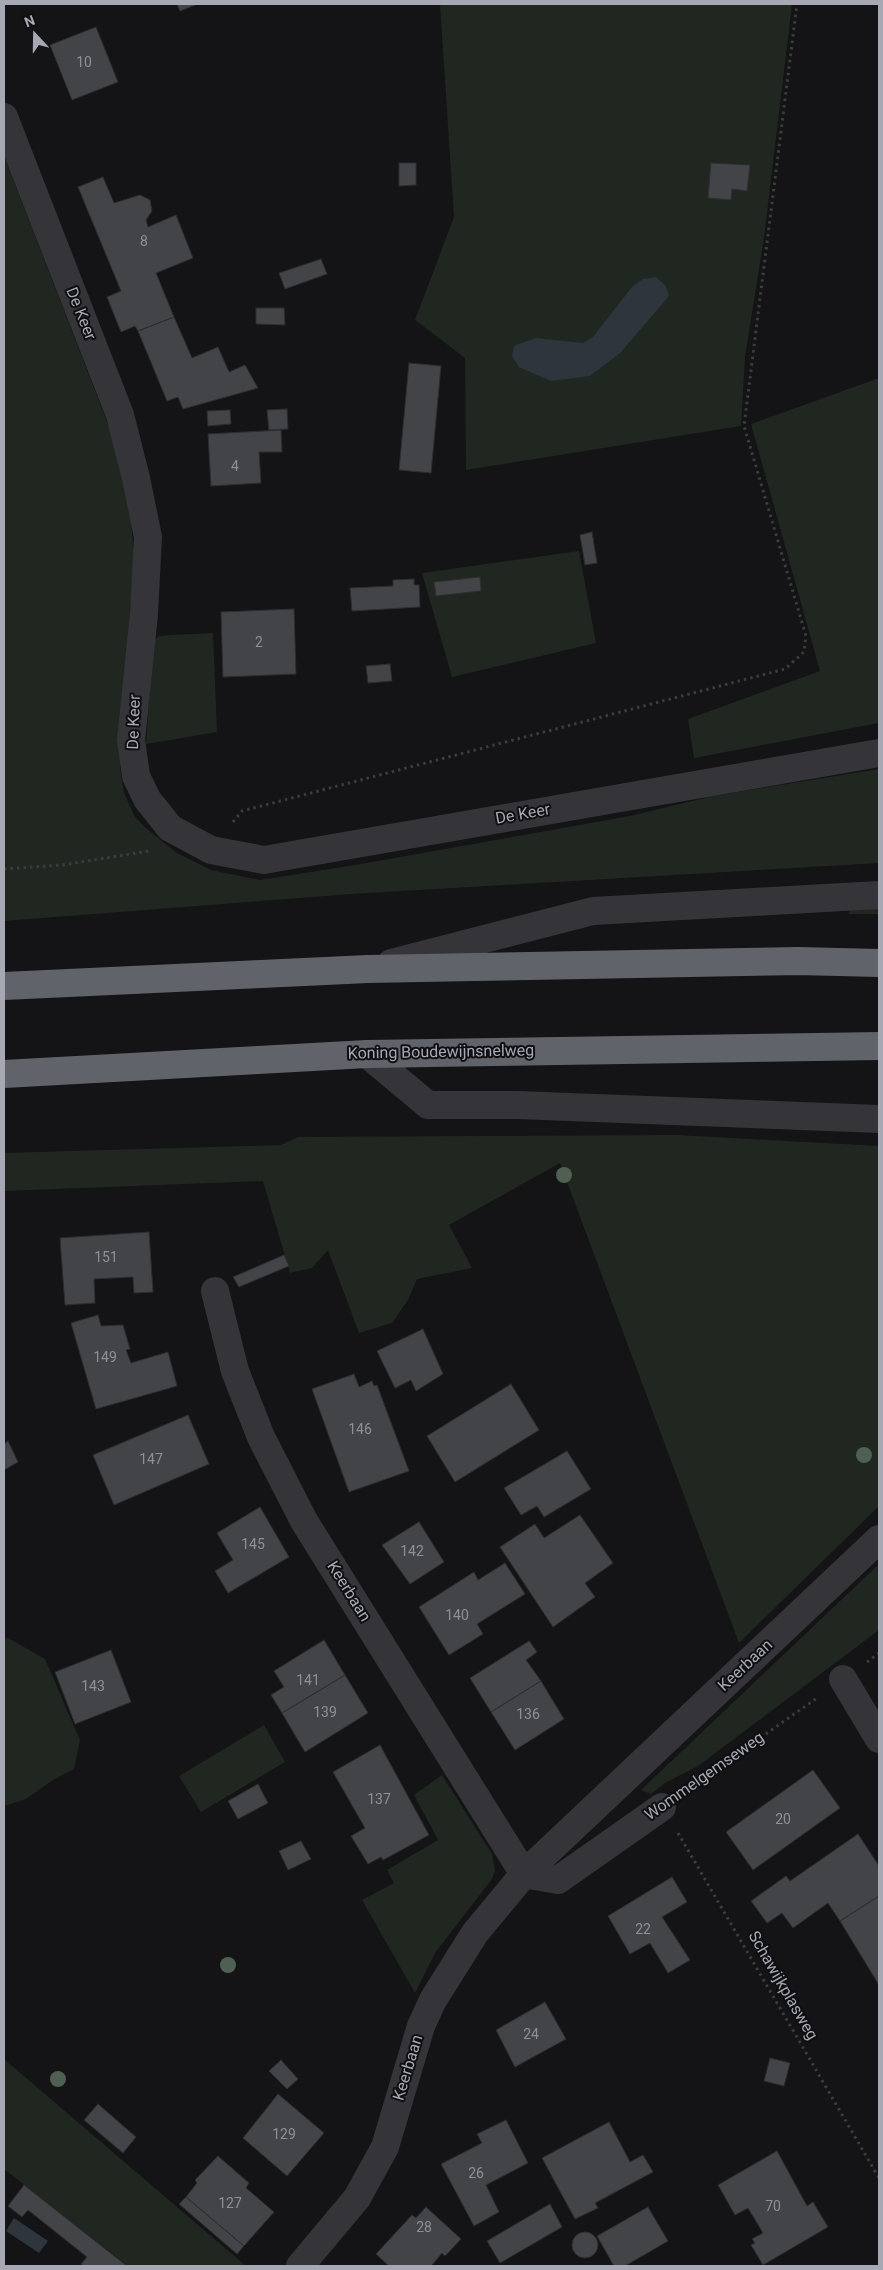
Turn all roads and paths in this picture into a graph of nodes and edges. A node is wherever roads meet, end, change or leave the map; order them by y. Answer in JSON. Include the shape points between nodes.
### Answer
{"nodes":[{"id":1,"x":797,"y":4,"type":"edge"},
{"id":2,"x":4,"y":117,"type":"edge"},
{"id":3,"x":879,"y":752,"type":"edge"},
{"id":4,"x":186,"y":837,"type":"junction"},
{"id":5,"x":212,"y":850,"type":"junction"},
{"id":6,"x":4,"y":869,"type":"edge"},
{"id":7,"x":879,"y":895,"type":"edge"},
{"id":8,"x":879,"y":963,"type":"edge"},
{"id":9,"x":368,"y":969,"type":"junction"},
{"id":10,"x":4,"y":986,"type":"edge"},
{"id":11,"x":879,"y":1046,"type":"edge"},
{"id":12,"x":367,"y":1054,"type":"junction"},
{"id":13,"x":4,"y":1074,"type":"edge"},
{"id":14,"x":879,"y":1119,"type":"edge"},
{"id":15,"x":215,"y":1291,"type":"dead end"},
{"id":16,"x":879,"y":1539,"type":"edge"},
{"id":17,"x":879,"y":1653,"type":"edge"},
{"id":18,"x":843,"y":1680,"type":"junction"},
{"id":19,"x":879,"y":1739,"type":"edge"},
{"id":20,"x":662,"y":1807,"type":"junction"},
{"id":21,"x":524,"y":1874,"type":"junction"},
{"id":22,"x":879,"y":2178,"type":"edge"},
{"id":23,"x":300,"y":2266,"type":"edge"}],
"edges":[{"from":1,"to":5,"type":"path","via":[[744,426],[806,636],[804,652],[785,669],[242,811]]},
{"from":2,"to":4,"type":"street","name":"De Keer","via":[[125,433],[148,537],[132,740],[136,776],[160,818]]},
{"from":3,"to":5,"type":"street","name":"De Keer","via":[[264,860]]},
{"from":4,"to":5,"type":"street","name":"De Keer"},
{"from":4,"to":6,"type":"path","via":[[154,850],[62,865]]},
{"from":7,"to":9,"type":"street","via":[[593,911]]},
{"from":8,"to":9,"type":"highway","via":[[798,961]]},
{"from":9,"to":10,"type":"highway"},
{"from":11,"to":12,"type":"highway","name":"Koning Boudewijnsnelweg"},
{"from":12,"to":13,"type":"highway","name":"Koning Boudewijnsnelweg"},
{"from":12,"to":14,"type":"street","via":[[428,1105],[518,1105]]},
{"from":15,"to":21,"type":"street","name":"Keerbaan","via":[[235,1371],[261,1437],[304,1521]]},
{"from":16,"to":21,"type":"street","name":"Keerbaan"},
{"from":17,"to":18,"type":"path","name":"Wommelgemseweg"},
{"from":18,"to":19,"type":"street"},
{"from":18,"to":20,"type":"path","name":"Wommelgemseweg"},
{"from":20,"to":21,"type":"street","name":"Wommelgemseweg","via":[[558,1880]]},
{"from":20,"to":22,"type":"path","name":"Schawijkplasweg"},
{"from":21,"to":23,"type":"street","name":"Keerbaan","via":[[475,1933],[433,2000],[421,2026],[385,2147],[357,2198]]}]}
